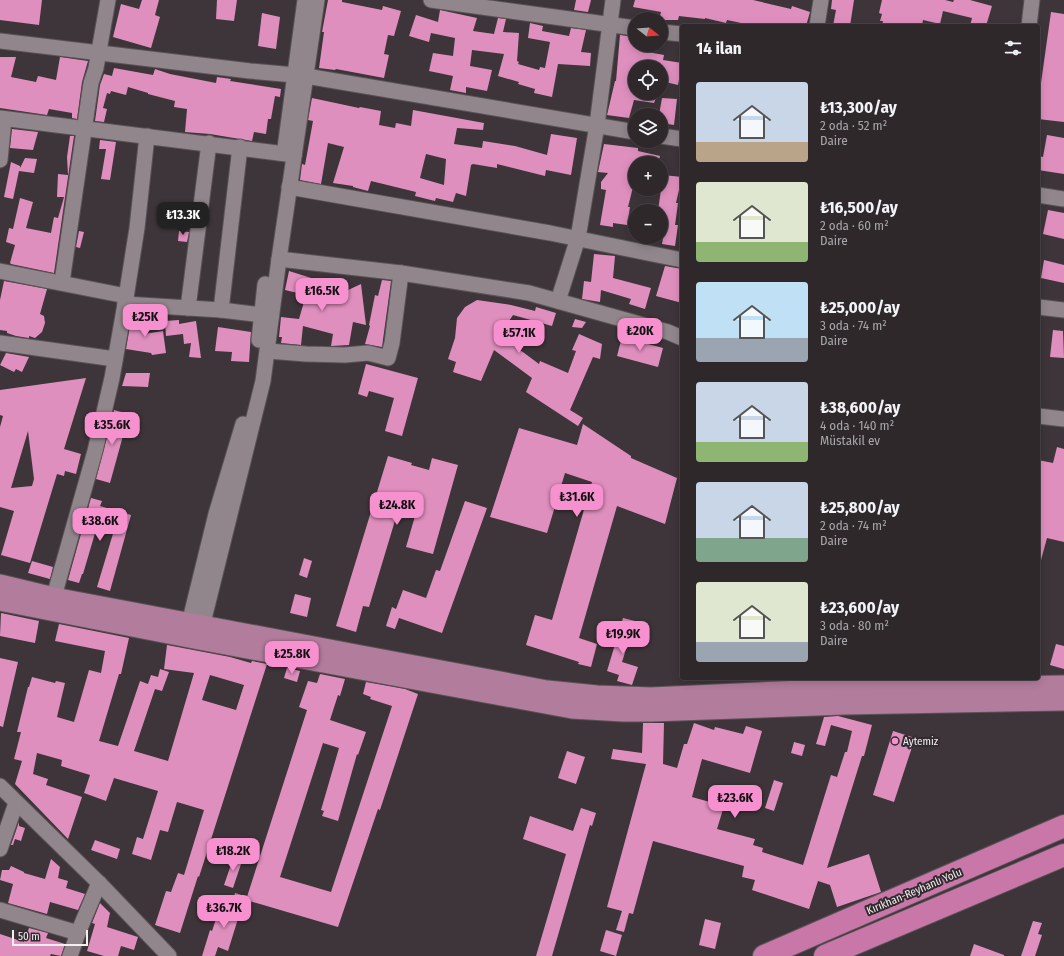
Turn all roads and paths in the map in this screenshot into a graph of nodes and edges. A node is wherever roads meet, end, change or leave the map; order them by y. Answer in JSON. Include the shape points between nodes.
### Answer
{"nodes":[{"id":1,"x":108,"y":0,"type":"edge"},
{"id":2,"x":305,"y":0,"type":"edge"},
{"id":3,"x":317,"y":0,"type":"edge"},
{"id":4,"x":431,"y":0,"type":"edge"},
{"id":5,"x":613,"y":0,"type":"edge"},
{"id":6,"x":821,"y":0,"type":"edge"},
{"id":7,"x":1032,"y":0,"type":"edge"},
{"id":8,"x":817,"y":24,"type":"edge"},
{"id":9,"x":1029,"y":24,"type":"edge"},
{"id":10,"x":610,"y":25,"type":"junction"},
{"id":11,"x":628,"y":27,"type":"edge"},
{"id":12,"x":668,"y":33,"type":"edge"},
{"id":13,"x":680,"y":34,"type":"edge"},
{"id":14,"x":0,"y":41,"type":"edge"},
{"id":15,"x":99,"y":53,"type":"junction"},
{"id":16,"x":300,"y":76,"type":"junction"},
{"id":17,"x":2,"y":118,"type":"edge"},
{"id":18,"x":597,"y":126,"type":"junction"},
{"id":19,"x":84,"y":128,"type":"junction"},
{"id":20,"x":628,"y":131,"type":"edge"},
{"id":21,"x":147,"y":136,"type":"junction"},
{"id":22,"x":668,"y":137,"type":"edge"},
{"id":23,"x":680,"y":139,"type":"edge"},
{"id":24,"x":209,"y":143,"type":"junction"},
{"id":25,"x":240,"y":147,"type":"junction"},
{"id":26,"x":289,"y":154,"type":"junction"},
{"id":27,"x":0,"y":160,"type":"edge"},
{"id":28,"x":289,"y":187,"type":"junction"},
{"id":29,"x":1040,"y":195,"type":"edge"},
{"id":30,"x":1064,"y":199,"type":"edge"},
{"id":31,"x":578,"y":238,"type":"junction"},
{"id":32,"x":279,"y":259,"type":"junction"},
{"id":33,"x":680,"y":260,"type":"edge"},
{"id":34,"x":0,"y":271,"type":"edge"},
{"id":35,"x":401,"y":273,"type":"junction"},
{"id":36,"x":62,"y":282,"type":"junction"},
{"id":37,"x":125,"y":300,"type":"junction"},
{"id":38,"x":558,"y":301,"type":"junction"},
{"id":39,"x":1040,"y":307,"type":"edge"},
{"id":40,"x":188,"y":308,"type":"junction"},
{"id":41,"x":221,"y":310,"type":"junction"},
{"id":42,"x":1064,"y":310,"type":"edge"},
{"id":43,"x":266,"y":315,"type":"junction"},
{"id":44,"x":680,"y":337,"type":"edge"},
{"id":45,"x":0,"y":343,"type":"edge"},
{"id":46,"x":268,"y":351,"type":"junction"},
{"id":47,"x":115,"y":359,"type":"junction"},
{"id":48,"x":1040,"y":416,"type":"edge"},
{"id":49,"x":1064,"y":419,"type":"edge"},
{"id":50,"x":0,"y":584,"type":"edge"},
{"id":51,"x":0,"y":601,"type":"edge"},
{"id":52,"x":52,"y":604,"type":"junction"},
{"id":53,"x":194,"y":631,"type":"junction"},
{"id":54,"x":1064,"y":685,"type":"edge"},
{"id":55,"x":846,"y":690,"type":"edge"},
{"id":56,"x":1064,"y":700,"type":"edge"},
{"id":57,"x":0,"y":786,"type":"edge"},
{"id":58,"x":16,"y":803,"type":"junction"},
{"id":59,"x":1064,"y":826,"type":"edge"},
{"id":60,"x":0,"y":849,"type":"edge"},
{"id":61,"x":1064,"y":855,"type":"edge"},
{"id":62,"x":99,"y":883,"type":"junction"},
{"id":63,"x":0,"y":910,"type":"edge"},
{"id":64,"x":78,"y":933,"type":"junction"},
{"id":65,"x":70,"y":956,"type":"edge"},
{"id":66,"x":169,"y":956,"type":"edge"},
{"id":67,"x":764,"y":956,"type":"edge"},
{"id":68,"x":825,"y":956,"type":"edge"}],
"edges":[{"from":1,"to":15,"type":"street"},
{"from":2,"to":16,"type":"street"},
{"from":3,"to":16,"type":"street"},
{"from":4,"to":10,"type":"street"},
{"from":5,"to":10,"type":"street"},
{"from":6,"to":8,"type":"street"},
{"from":7,"to":9,"type":"street"},
{"from":10,"to":11,"type":"street"},
{"from":10,"to":18,"type":"street"},
{"from":12,"to":13,"type":"street"},
{"from":14,"to":15,"type":"street"},
{"from":15,"to":16,"type":"street"},
{"from":15,"to":19,"type":"street"},
{"from":16,"to":18,"type":"street"},
{"from":16,"to":26,"type":"street"},
{"from":17,"to":19,"type":"street"},
{"from":17,"to":27,"type":"street"},
{"from":18,"to":20,"type":"street"},
{"from":18,"to":31,"type":"street"},
{"from":19,"to":21,"type":"street"},
{"from":19,"to":36,"type":"street"},
{"from":21,"to":24,"type":"street"},
{"from":21,"to":37,"type":"street","via":[[137,228]]},
{"from":22,"to":23,"type":"street"},
{"from":24,"to":25,"type":"street"},
{"from":24,"to":40,"type":"street"},
{"from":25,"to":26,"type":"street"},
{"from":25,"to":41,"type":"street"},
{"from":26,"to":28,"type":"street"},
{"from":26,"to":43,"type":"street"},
{"from":28,"to":31,"type":"street"},
{"from":28,"to":32,"type":"street"},
{"from":29,"to":30,"type":"street"},
{"from":31,"to":33,"type":"street"},
{"from":31,"to":38,"type":"street"},
{"from":32,"to":35,"type":"street"},
{"from":32,"to":43,"type":"street"},
{"from":34,"to":36,"type":"street"},
{"from":35,"to":38,"type":"street","via":[[529,293]]},
{"from":35,"to":46,"type":"street","via":[[388,358],[368,353],[344,355]]},
{"from":36,"to":37,"type":"street"},
{"from":37,"to":40,"type":"street"},
{"from":37,"to":47,"type":"street"},
{"from":38,"to":44,"type":"street"},
{"from":39,"to":42,"type":"street"},
{"from":40,"to":41,"type":"street"},
{"from":41,"to":43,"type":"street"},
{"from":43,"to":46,"type":"street"},
{"from":43,"to":53,"type":"street","via":[[252,396],[216,514]]},
{"from":45,"to":47,"type":"street"},
{"from":46,"to":53,"type":"street","via":[[254,421]]},
{"from":47,"to":52,"type":"street","via":[[95,451]]},
{"from":48,"to":49,"type":"street"},
{"from":50,"to":52,"type":"main road"},
{"from":51,"to":52,"type":"main road"},
{"from":52,"to":53,"type":"main road"},
{"from":53,"to":55,"type":"main road","via":[[571,693],[651,697]]},
{"from":54,"to":55,"type":"main road"},
{"from":55,"to":56,"type":"main road"},
{"from":57,"to":58,"type":"street"},
{"from":58,"to":60,"type":"street"},
{"from":58,"to":62,"type":"street"},
{"from":59,"to":67,"type":"highway","name":"Kırıkhan-Reyhanlı Yolu"},
{"from":61,"to":68,"type":"highway"},
{"from":62,"to":64,"type":"street"},
{"from":62,"to":66,"type":"street"},
{"from":63,"to":64,"type":"street"},
{"from":64,"to":65,"type":"street"}]}
